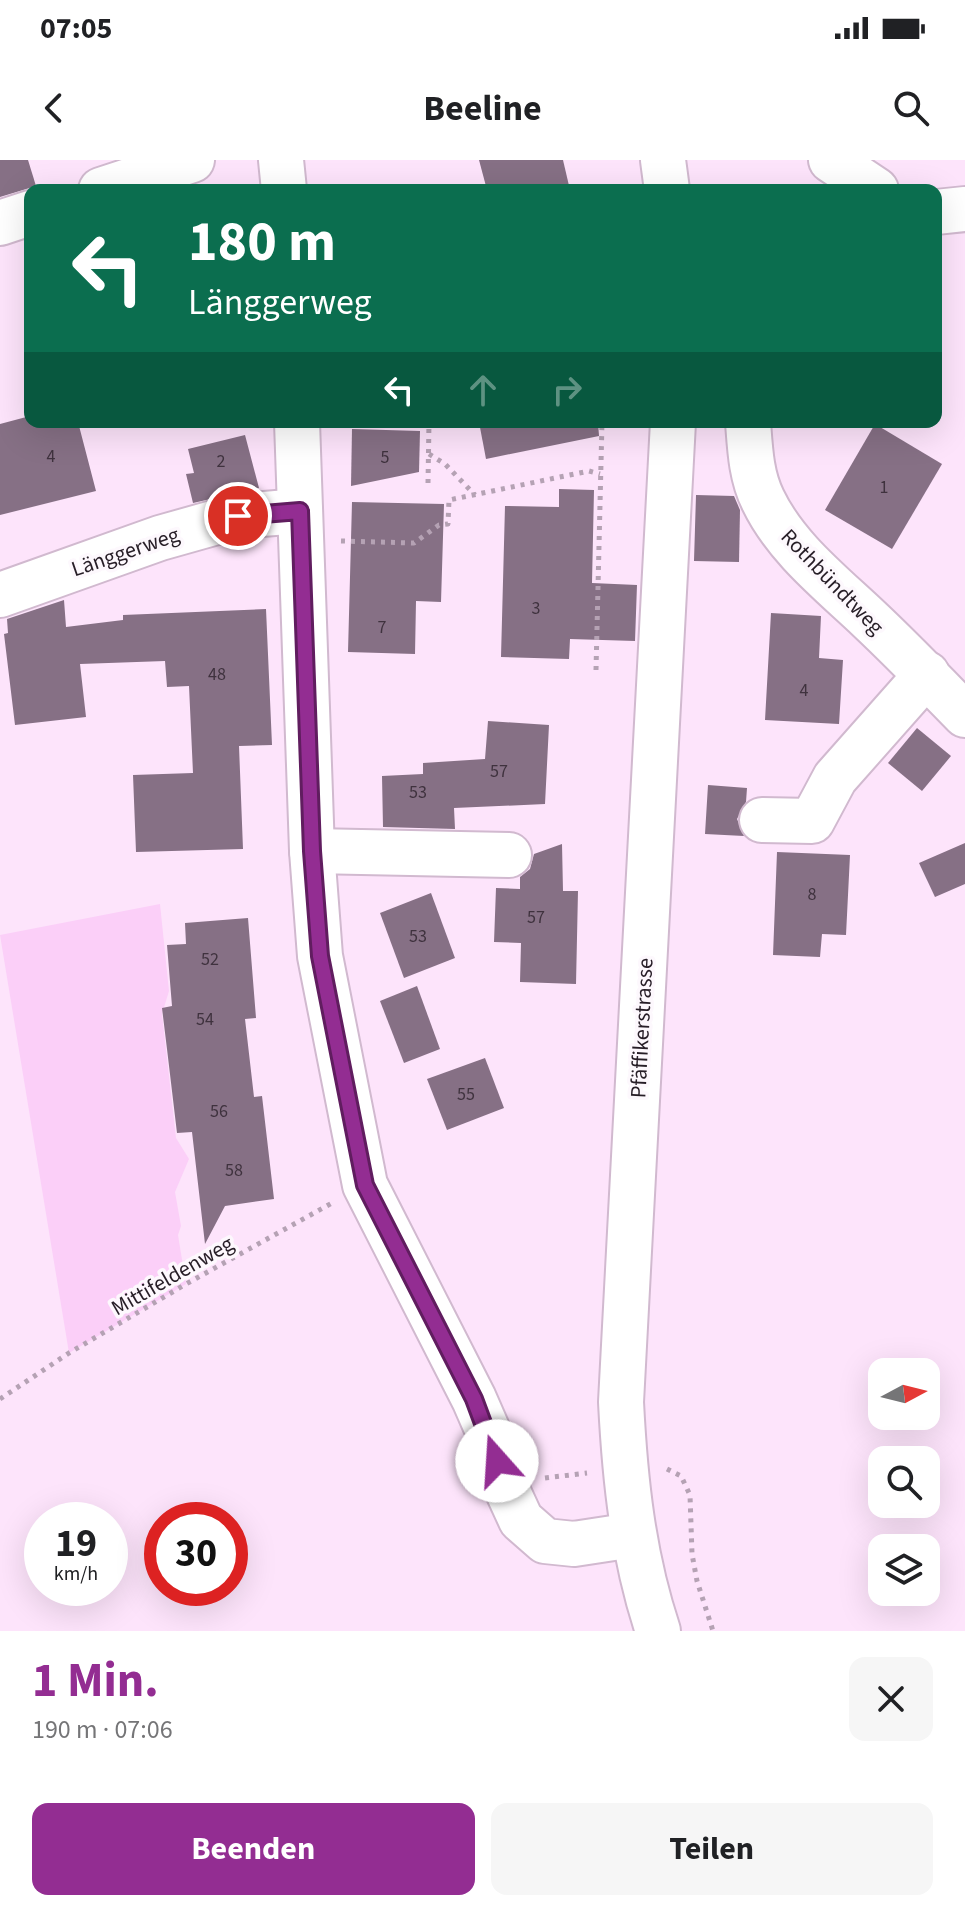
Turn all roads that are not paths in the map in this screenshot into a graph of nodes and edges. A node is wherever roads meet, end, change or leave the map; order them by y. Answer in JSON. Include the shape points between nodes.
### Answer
{"nodes":[{"id":1,"x":192,"y":160,"type":"edge"},
{"id":2,"x":281,"y":160,"type":"edge"},
{"id":3,"x":663,"y":160,"type":"edge"},
{"id":4,"x":835,"y":161,"type":"edge"},
{"id":5,"x":119,"y":184,"type":"edge"},
{"id":6,"x":283,"y":184,"type":"edge"},
{"id":7,"x":666,"y":184,"type":"edge"},
{"id":8,"x":868,"y":184,"type":"edge"},
{"id":9,"x":965,"y":209,"type":"edge"},
{"id":10,"x":942,"y":211,"type":"edge"},
{"id":11,"x":24,"y":215,"type":"edge"},
{"id":12,"x":0,"y":223,"type":"edge"},
{"id":13,"x":297,"y":428,"type":"edge"},
{"id":14,"x":673,"y":428,"type":"edge"},
{"id":15,"x":748,"y":428,"type":"edge"},
{"id":16,"x":300,"y":525,"type":"junction"},
{"id":17,"x":0,"y":595,"type":"edge"},
{"id":18,"x":927,"y":674,"type":"junction"},
{"id":19,"x":965,"y":715,"type":"edge"},
{"id":20,"x":762,"y":820,"type":"dead end"},
{"id":21,"x":312,"y":851,"type":"junction"},
{"id":22,"x":509,"y":855,"type":"dead end"},
{"id":23,"x":633,"y":1535,"type":"junction"},
{"id":24,"x":658,"y":1631,"type":"edge"}],
"edges":[{"from":1,"to":5,"type":"street"},
{"from":2,"to":6,"type":"street"},
{"from":3,"to":7,"type":"street"},
{"from":4,"to":8,"type":"street"},
{"from":9,"to":10,"type":"street"},
{"from":11,"to":12,"type":"street"},
{"from":13,"to":16,"type":"street"},
{"from":14,"to":23,"type":"street","name":"Pfäffikerstrasse","via":[[621,1402]]},
{"from":15,"to":18,"type":"street","name":"Rothbündtweg","via":[[751,467],[762,499],[782,531]]},
{"from":16,"to":17,"type":"street","name":"Länggerweg","via":[[238,516]]},
{"from":16,"to":21,"type":"street"},
{"from":18,"to":19,"type":"street","name":"Rothbündtweg"},
{"from":18,"to":20,"type":"street","via":[[835,778],[812,821]]},
{"from":21,"to":22,"type":"street"},
{"from":21,"to":23,"type":"street","via":[[320,956],[365,1185],[474,1399],[521,1520],[545,1541],[574,1544]]},
{"from":23,"to":24,"type":"street","name":"Pfäffikerstrasse"}]}
